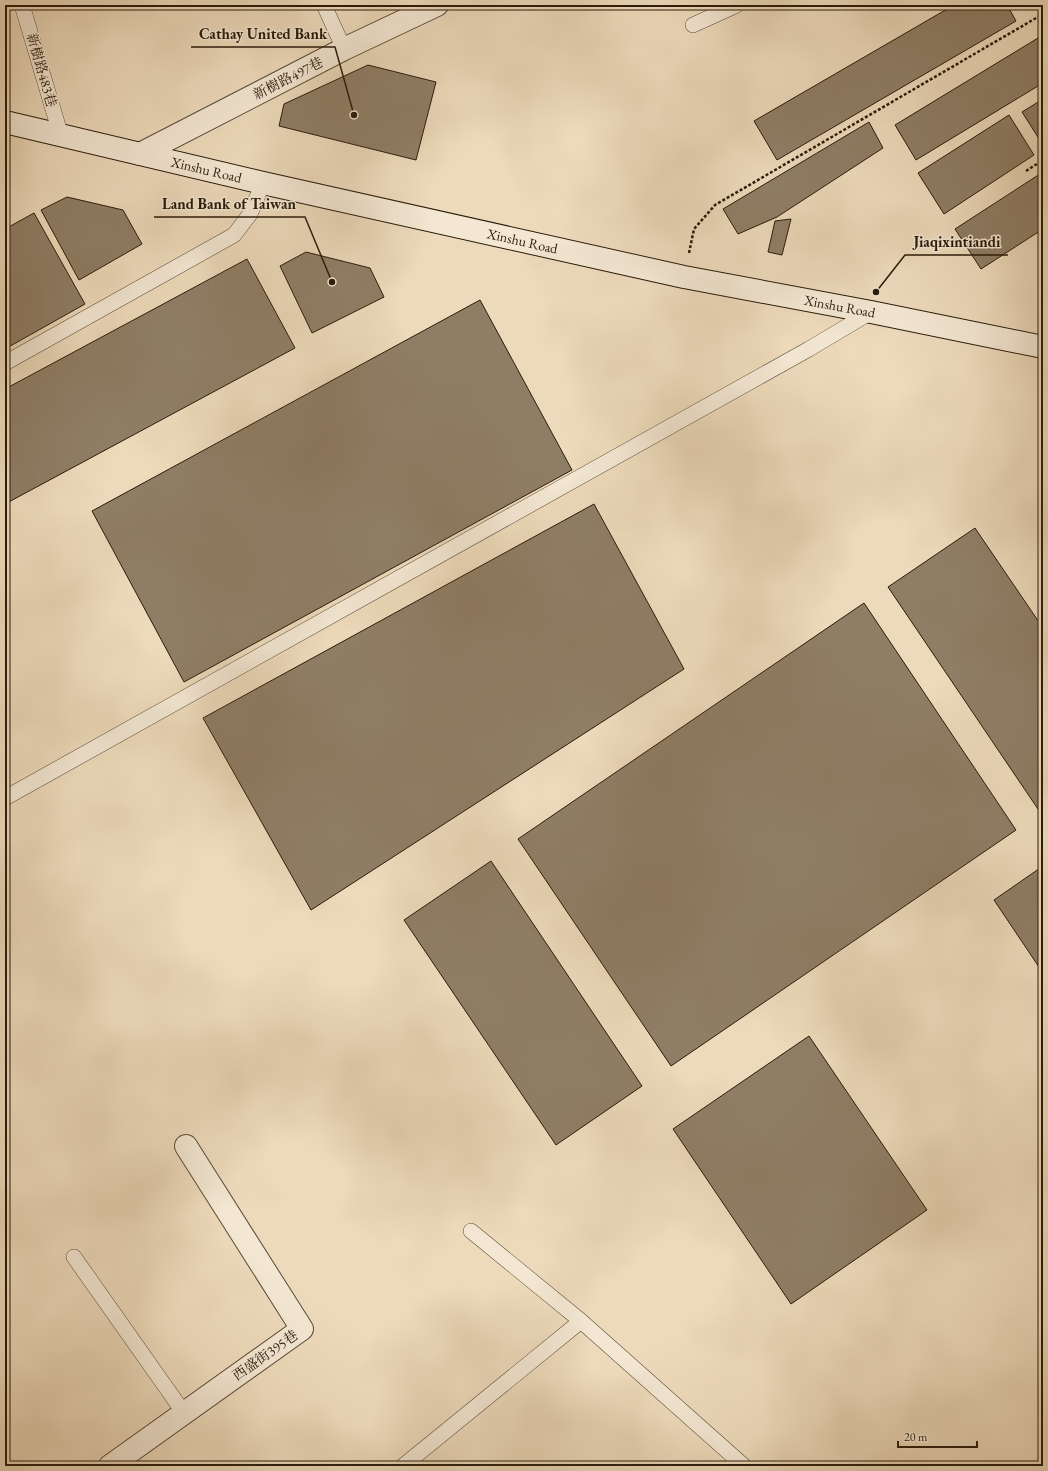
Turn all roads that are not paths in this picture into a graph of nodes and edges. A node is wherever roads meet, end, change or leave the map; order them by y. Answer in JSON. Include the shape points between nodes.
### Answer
{"nodes":[{"id":1,"x":22,"y":5,"type":"edge"},
{"id":2,"x":324,"y":5,"type":"edge"},
{"id":3,"x":437,"y":5,"type":"edge"},
{"id":4,"x":737,"y":5,"type":"edge"},
{"id":5,"x":693,"y":25,"type":"dead end"},
{"id":6,"x":344,"y":49,"type":"junction"},
{"id":7,"x":5,"y":122,"type":"edge"},
{"id":8,"x":61,"y":136,"type":"junction"},
{"id":9,"x":140,"y":154,"type":"junction"},
{"id":10,"x":263,"y":183,"type":"junction"},
{"id":11,"x":872,"y":312,"type":"junction"},
{"id":12,"x":1043,"y":347,"type":"edge"},
{"id":13,"x":5,"y":363,"type":"edge"},
{"id":14,"x":5,"y":798,"type":"edge"},
{"id":15,"x":186,"y":1146,"type":"dead end"},
{"id":16,"x":471,"y":1231,"type":"dead end"},
{"id":17,"x":74,"y":1257,"type":"dead end"},
{"id":18,"x":581,"y":1321,"type":"junction"},
{"id":19,"x":184,"y":1412,"type":"junction"},
{"id":20,"x":110,"y":1466,"type":"edge"},
{"id":21,"x":403,"y":1466,"type":"edge"},
{"id":22,"x":744,"y":1466,"type":"edge"}],
"edges":[{"from":1,"to":8,"type":"lane","name":"新樹路483巷"},
{"from":2,"to":6,"type":"lane"},
{"from":3,"to":6,"type":"main road","name":"新樹路497巷"},
{"from":4,"to":5,"type":"lane"},
{"from":6,"to":9,"type":"main road","name":"新樹路497巷"},
{"from":7,"to":8,"type":"main road","name":"Xinshu Road"},
{"from":8,"to":9,"type":"main road","name":"Xinshu Road"},
{"from":9,"to":10,"type":"main road","name":"Xinshu Road"},
{"from":10,"to":11,"type":"main road","name":"Xinshu Road","via":[[684,277]]},
{"from":10,"to":13,"type":"lane","via":[[250,214],[234,235]]},
{"from":11,"to":12,"type":"main road","name":"Xinshu Road"},
{"from":11,"to":14,"type":"lane"},
{"from":15,"to":19,"type":"main road","name":"西盛街395巷","via":[[302,1329]]},
{"from":16,"to":18,"type":"lane"},
{"from":17,"to":19,"type":"lane"},
{"from":18,"to":21,"type":"lane"},
{"from":18,"to":22,"type":"lane"},
{"from":19,"to":20,"type":"main road","name":"西盛街395巷"}]}
